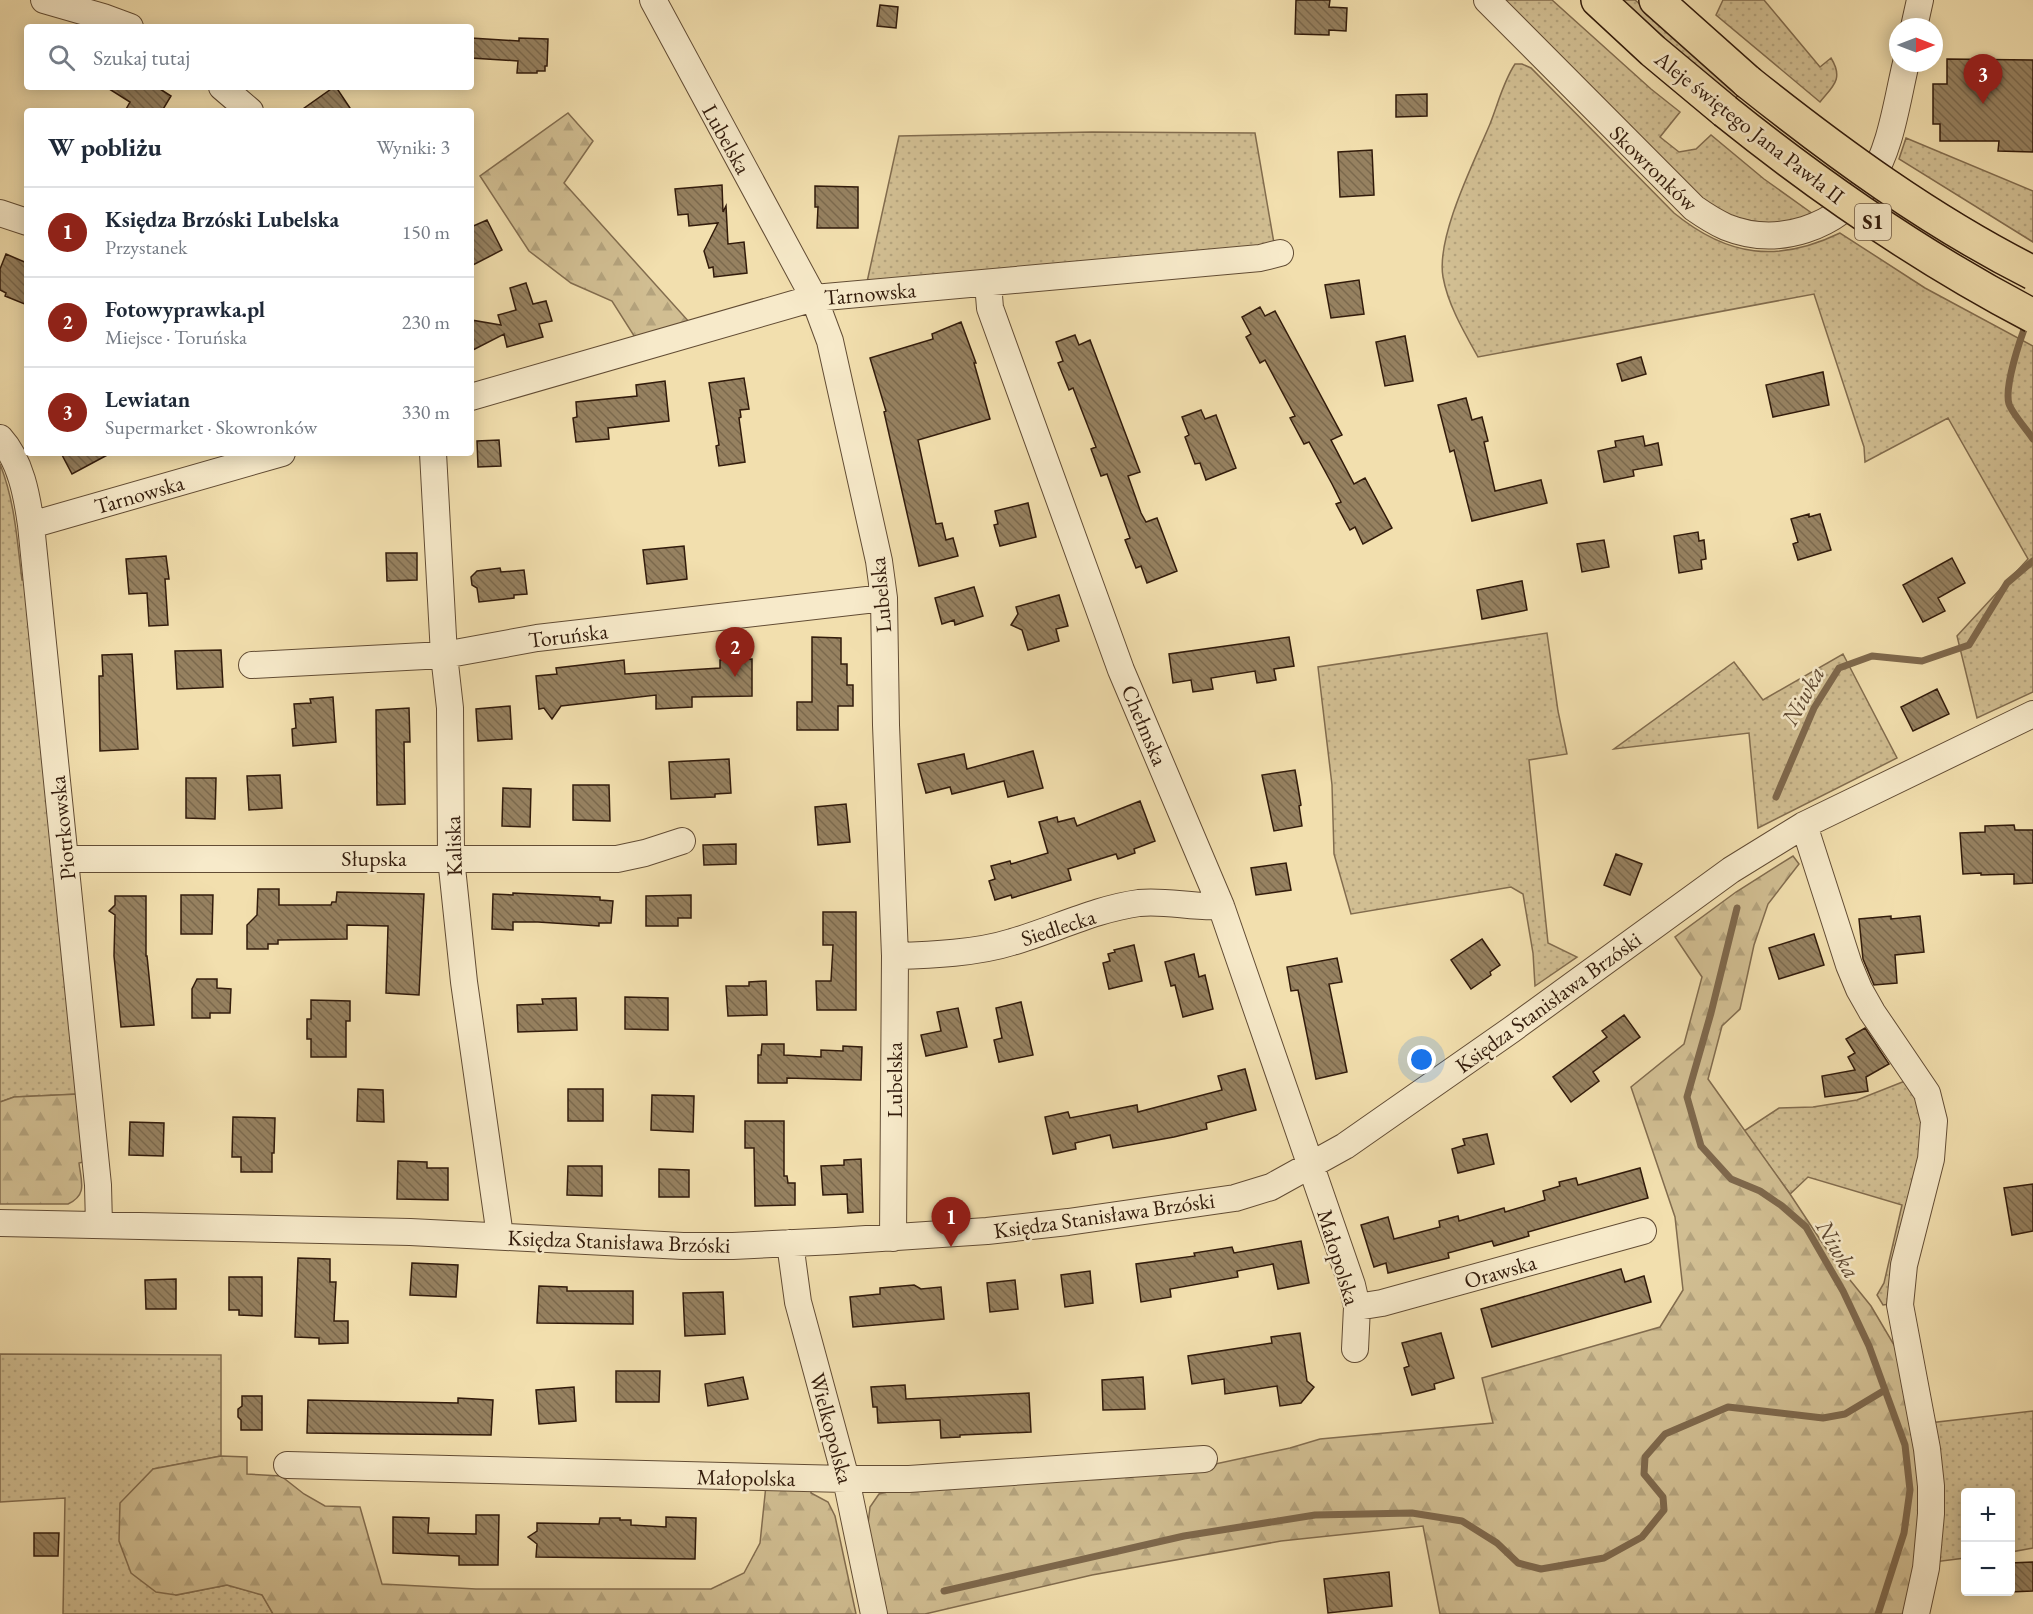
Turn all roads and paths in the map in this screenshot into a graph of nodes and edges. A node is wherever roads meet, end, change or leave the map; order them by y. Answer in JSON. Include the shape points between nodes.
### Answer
{"nodes":[{"id":1,"x":44,"y":0,"type":"edge"},
{"id":2,"x":653,"y":0,"type":"edge"},
{"id":3,"x":1487,"y":0,"type":"edge"},
{"id":4,"x":1598,"y":0,"type":"edge"},
{"id":5,"x":1656,"y":0,"type":"edge"},
{"id":6,"x":1920,"y":0,"type":"edge"},
{"id":7,"x":1916,"y":18,"type":"edge"},
{"id":8,"x":123,"y":24,"type":"edge"},
{"id":9,"x":1904,"y":72,"type":"edge"},
{"id":10,"x":226,"y":90,"type":"edge"},
{"id":11,"x":246,"y":108,"type":"edge"},
{"id":12,"x":0,"y":213,"type":"edge"},
{"id":13,"x":24,"y":221,"type":"edge"},
{"id":14,"x":1280,"y":253,"type":"dead end"},
{"id":15,"x":2033,"y":273,"type":"edge"},
{"id":16,"x":988,"y":282,"type":"junction"},
{"id":17,"x":814,"y":298,"type":"junction"},
{"id":18,"x":2033,"y":316,"type":"edge"},
{"id":19,"x":474,"y":396,"type":"edge"},
{"id":20,"x":0,"y":438,"type":"edge"},
{"id":21,"x":260,"y":456,"type":"edge"},
{"id":22,"x":432,"y":456,"type":"edge"},
{"id":23,"x":216,"y":462,"type":"edge"},
{"id":24,"x":31,"y":525,"type":"junction"},
{"id":25,"x":884,"y":598,"type":"junction"},
{"id":26,"x":444,"y":655,"type":"junction"},
{"id":27,"x":252,"y":665,"type":"dead end"},
{"id":28,"x":2033,"y":714,"type":"edge"},
{"id":29,"x":1804,"y":825,"type":"junction"},
{"id":30,"x":681,"y":841,"type":"dead end"},
{"id":31,"x":451,"y":858,"type":"junction"},
{"id":32,"x":65,"y":859,"type":"junction"},
{"id":33,"x":1221,"y":906,"type":"junction"},
{"id":34,"x":895,"y":956,"type":"junction"},
{"id":35,"x":1311,"y":1166,"type":"junction"},
{"id":36,"x":0,"y":1223,"type":"edge"},
{"id":37,"x":99,"y":1225,"type":"junction"},
{"id":38,"x":1643,"y":1231,"type":"dead end"},
{"id":39,"x":500,"y":1236,"type":"junction"},
{"id":40,"x":893,"y":1238,"type":"junction"},
{"id":41,"x":790,"y":1243,"type":"junction"},
{"id":42,"x":1357,"y":1307,"type":"junction"},
{"id":43,"x":1355,"y":1349,"type":"dead end"},
{"id":44,"x":1204,"y":1459,"type":"dead end"},
{"id":45,"x":287,"y":1466,"type":"dead end"},
{"id":46,"x":846,"y":1479,"type":"junction"},
{"id":47,"x":874,"y":1614,"type":"edge"},
{"id":48,"x":1916,"y":1614,"type":"edge"}],
"edges":[{"from":1,"to":8,"type":"street"},
{"from":2,"to":17,"type":"street","name":"Lubelska"},
{"from":3,"to":9,"type":"street","name":"Skowronków","via":[[1694,208],[1727,227],[1759,235],[1803,231],[1831,219],[1851,203],[1870,180],[1885,147]]},
{"from":4,"to":18,"type":"highway","name":"Aleje świętego Jana Pawła II","number":"S1","bridge":true,"via":[[1725,111],[1866,218]]},
{"from":5,"to":15,"type":"highway","name":"Aleje świętego Jana Pawła II","number":"S1","bridge":true,"via":[[1748,82],[1829,145],[1886,186]]},
{"from":6,"to":7,"type":"street"},
{"from":10,"to":11,"type":"street"},
{"from":12,"to":13,"type":"street"},
{"from":14,"to":16,"type":"street","name":"Tarnowska"},
{"from":16,"to":17,"type":"street","name":"Tarnowska"},
{"from":16,"to":33,"type":"street","name":"Chełmska","via":[[990,308],[1121,669]]},
{"from":17,"to":19,"type":"street","name":"Tarnowska"},
{"from":17,"to":25,"type":"street","name":"Lubelska","via":[[830,341]]},
{"from":20,"to":24,"type":"street","name":"Piotrkowska","via":[[19,471]]},
{"from":21,"to":23,"type":"street","name":"Tarnowska"},
{"from":22,"to":26,"type":"street","name":"Kaliska"},
{"from":23,"to":24,"type":"street","name":"Tarnowska"},
{"from":24,"to":32,"type":"street","name":"Piotrkowska"},
{"from":25,"to":26,"type":"street","name":"Toruńska","via":[[537,638]]},
{"from":25,"to":34,"type":"street","name":"Lubelska"},
{"from":26,"to":27,"type":"street","name":"Toruńska"},
{"from":26,"to":31,"type":"street","name":"Kaliska","via":[[450,729]]},
{"from":28,"to":29,"type":"street","name":"Księdza Stanisława Brzóski"},
{"from":29,"to":35,"type":"street","name":"Księdza Stanisława Brzóski","via":[[1731,870],[1511,1030]]},
{"from":29,"to":48,"type":"street","via":[[1859,989],[1920,1081],[1934,1121],[1933,1147],[1904,1265],[1900,1305],[1928,1449],[1931,1486],[1928,1550]]},
{"from":30,"to":31,"type":"street","name":"Słupska","via":[[617,859]]},
{"from":31,"to":32,"type":"street","name":"Słupska"},
{"from":31,"to":39,"type":"street","name":"Kaliska","via":[[464,982]]},
{"from":32,"to":37,"type":"street","name":"Piotrkowska"},
{"from":33,"to":34,"type":"street","name":"Siedlecka","via":[[1139,903],[993,947]]},
{"from":33,"to":35,"type":"street","name":"Chełmska"},
{"from":34,"to":40,"type":"street","name":"Lubelska"},
{"from":35,"to":40,"type":"street","name":"Księdza Stanisława Brzóski","via":[[1235,1198],[1068,1222]]},
{"from":35,"to":42,"type":"street","name":"Małopolska"},
{"from":36,"to":37,"type":"street","name":"Księdza Stanisława Brzóski"},
{"from":37,"to":39,"type":"street","name":"Księdza Stanisława Brzóski"},
{"from":38,"to":42,"type":"street","name":"Orawska","via":[[1382,1304]]},
{"from":39,"to":41,"type":"street","name":"Księdza Stanisława Brzóski","via":[[683,1246]]},
{"from":40,"to":41,"type":"street","name":"Księdza Stanisława Brzóski"},
{"from":41,"to":46,"type":"street","name":"Wielkopolska","via":[[798,1302]]},
{"from":42,"to":43,"type":"street","name":"Małopolska"},
{"from":44,"to":46,"type":"street","name":"Małopolska","via":[[909,1479]]},
{"from":45,"to":46,"type":"street","name":"Małopolska"},
{"from":46,"to":47,"type":"street","name":"Wielkopolska"}]}
